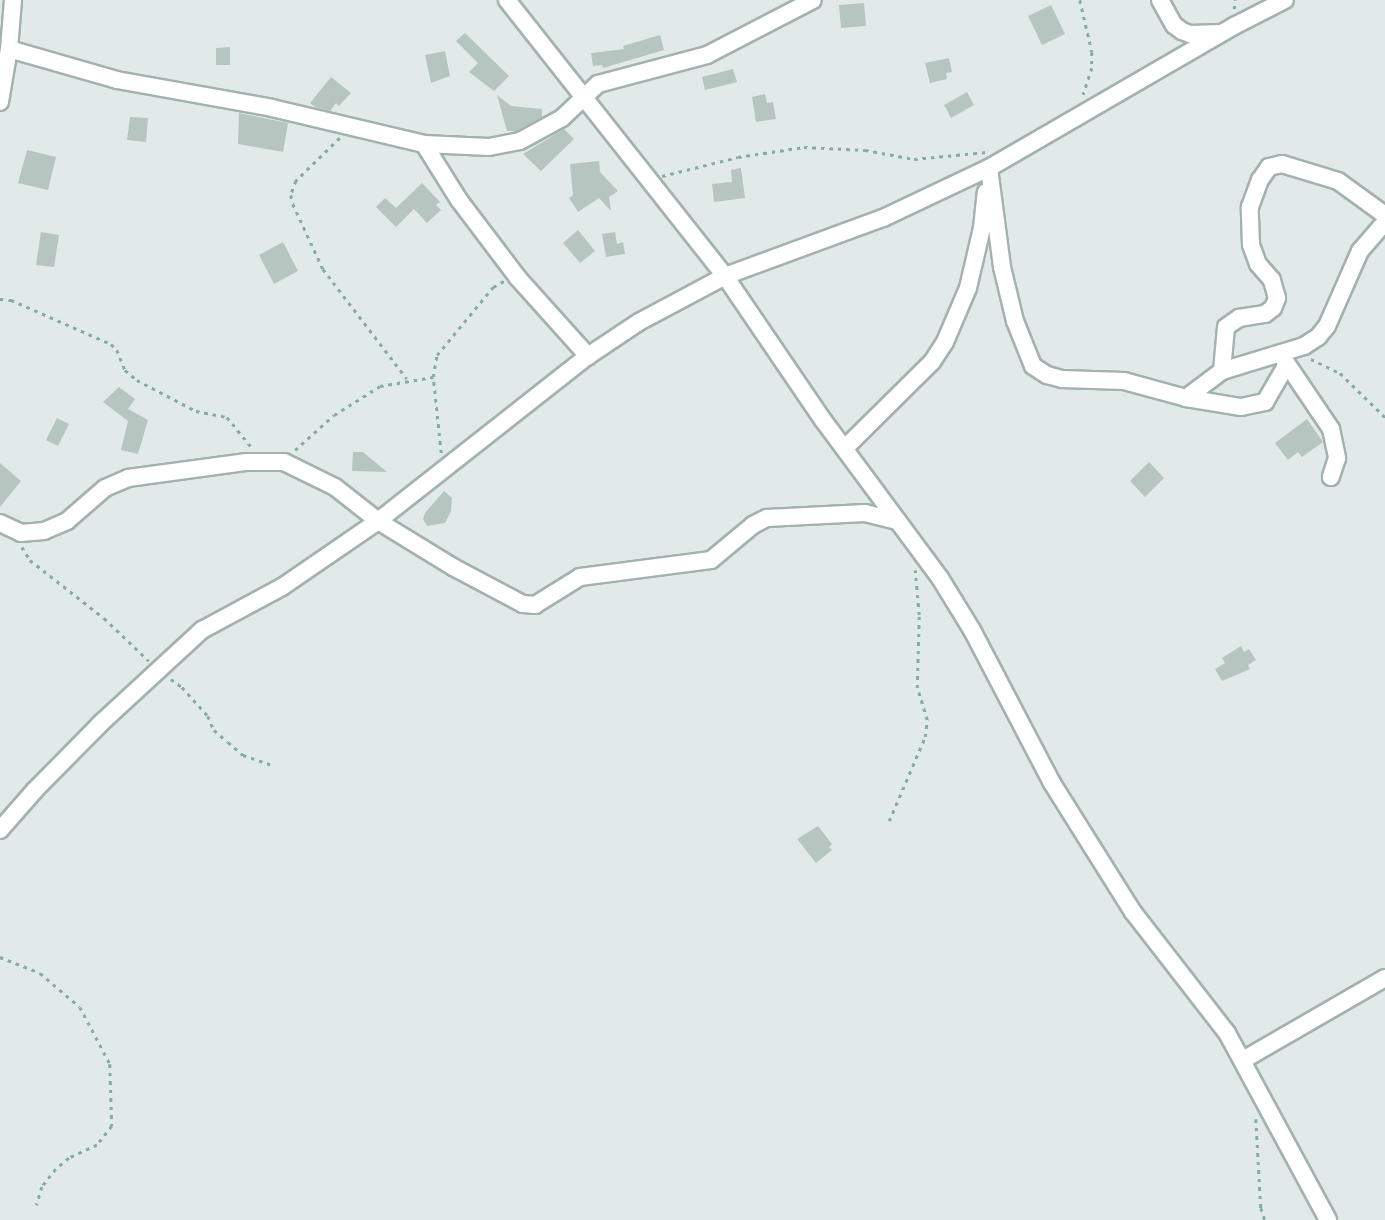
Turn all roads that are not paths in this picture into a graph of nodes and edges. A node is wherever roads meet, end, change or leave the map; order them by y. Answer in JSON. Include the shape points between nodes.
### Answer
{"nodes":[{"id":1,"x":13,"y":0,"type":"edge"},
{"id":2,"x":507,"y":0,"type":"edge"},
{"id":3,"x":813,"y":0,"type":"edge"},
{"id":4,"x":1160,"y":0,"type":"edge"},
{"id":5,"x":1285,"y":0,"type":"edge"},
{"id":6,"x":1224,"y":33,"type":"junction"},
{"id":7,"x":9,"y":49,"type":"junction"},
{"id":8,"x":583,"y":96,"type":"junction"},
{"id":9,"x":0,"y":102,"type":"edge"},
{"id":10,"x":424,"y":144,"type":"junction"},
{"id":11,"x":989,"y":169,"type":"junction"},
{"id":12,"x":1385,"y":215,"type":"edge"},
{"id":13,"x":1385,"y":222,"type":"edge"},
{"id":14,"x":725,"y":276,"type":"junction"},
{"id":15,"x":588,"y":356,"type":"junction"},
{"id":16,"x":1285,"y":356,"type":"junction"},
{"id":17,"x":1222,"y":371,"type":"junction"},
{"id":18,"x":1185,"y":398,"type":"junction"},
{"id":19,"x":845,"y":448,"type":"junction"},
{"id":20,"x":1331,"y":477,"type":"dead end"},
{"id":21,"x":898,"y":521,"type":"junction"},
{"id":22,"x":378,"y":522,"type":"junction"},
{"id":23,"x":4,"y":525,"type":"edge"},
{"id":24,"x":0,"y":830,"type":"edge"},
{"id":25,"x":1385,"y":978,"type":"edge"},
{"id":26,"x":1242,"y":1060,"type":"junction"},
{"id":27,"x":1328,"y":1220,"type":"edge"}],
"edges":[{"from":1,"to":7,"type":"street"},
{"from":2,"to":8,"type":"street"},
{"from":3,"to":8,"type":"street","via":[[707,55],[602,82]]},
{"from":4,"to":6,"type":"street","via":[[1182,31]]},
{"from":5,"to":6,"type":"street"},
{"from":6,"to":11,"type":"street"},
{"from":7,"to":9,"type":"street"},
{"from":7,"to":10,"type":"street","via":[[117,80]]},
{"from":8,"to":10,"type":"street","via":[[562,118],[507,145]]},
{"from":8,"to":14,"type":"street"},
{"from":10,"to":15,"type":"street","via":[[459,200],[518,278]]},
{"from":11,"to":14,"type":"street","via":[[883,218]]},
{"from":11,"to":18,"type":"street","via":[[1002,267],[1018,331],[1033,366],[1062,379],[1124,382]]},
{"from":11,"to":19,"type":"street","via":[[968,288],[945,342],[932,362]]},
{"from":12,"to":17,"type":"street","via":[[1338,181],[1282,164],[1269,167],[1250,207],[1251,245],[1277,298],[1265,314],[1239,318],[1226,327]]},
{"from":13,"to":16,"type":"street","via":[[1360,251],[1327,326]]},
{"from":14,"to":15,"type":"street","via":[[639,322]]},
{"from":14,"to":19,"type":"street"},
{"from":15,"to":22,"type":"street"},
{"from":16,"to":17,"type":"street"},
{"from":16,"to":18,"type":"street","via":[[1265,402],[1241,407]]},
{"from":16,"to":20,"type":"street","via":[[1331,429],[1337,458]]},
{"from":17,"to":18,"type":"street"},
{"from":19,"to":21,"type":"street"},
{"from":21,"to":22,"type":"street","via":[[866,513],[767,518],[710,560],[580,577],[535,605],[523,604],[453,567]]},
{"from":21,"to":26,"type":"street","via":[[956,602],[1052,783],[1133,912],[1201,997]]},
{"from":22,"to":23,"type":"street","via":[[335,487],[284,462],[263,462],[128,478],[105,488],[67,521],[44,531],[21,533]]},
{"from":22,"to":24,"type":"street","via":[[292,580],[202,630],[100,723]]},
{"from":25,"to":26,"type":"street"},
{"from":26,"to":27,"type":"street"}]}
